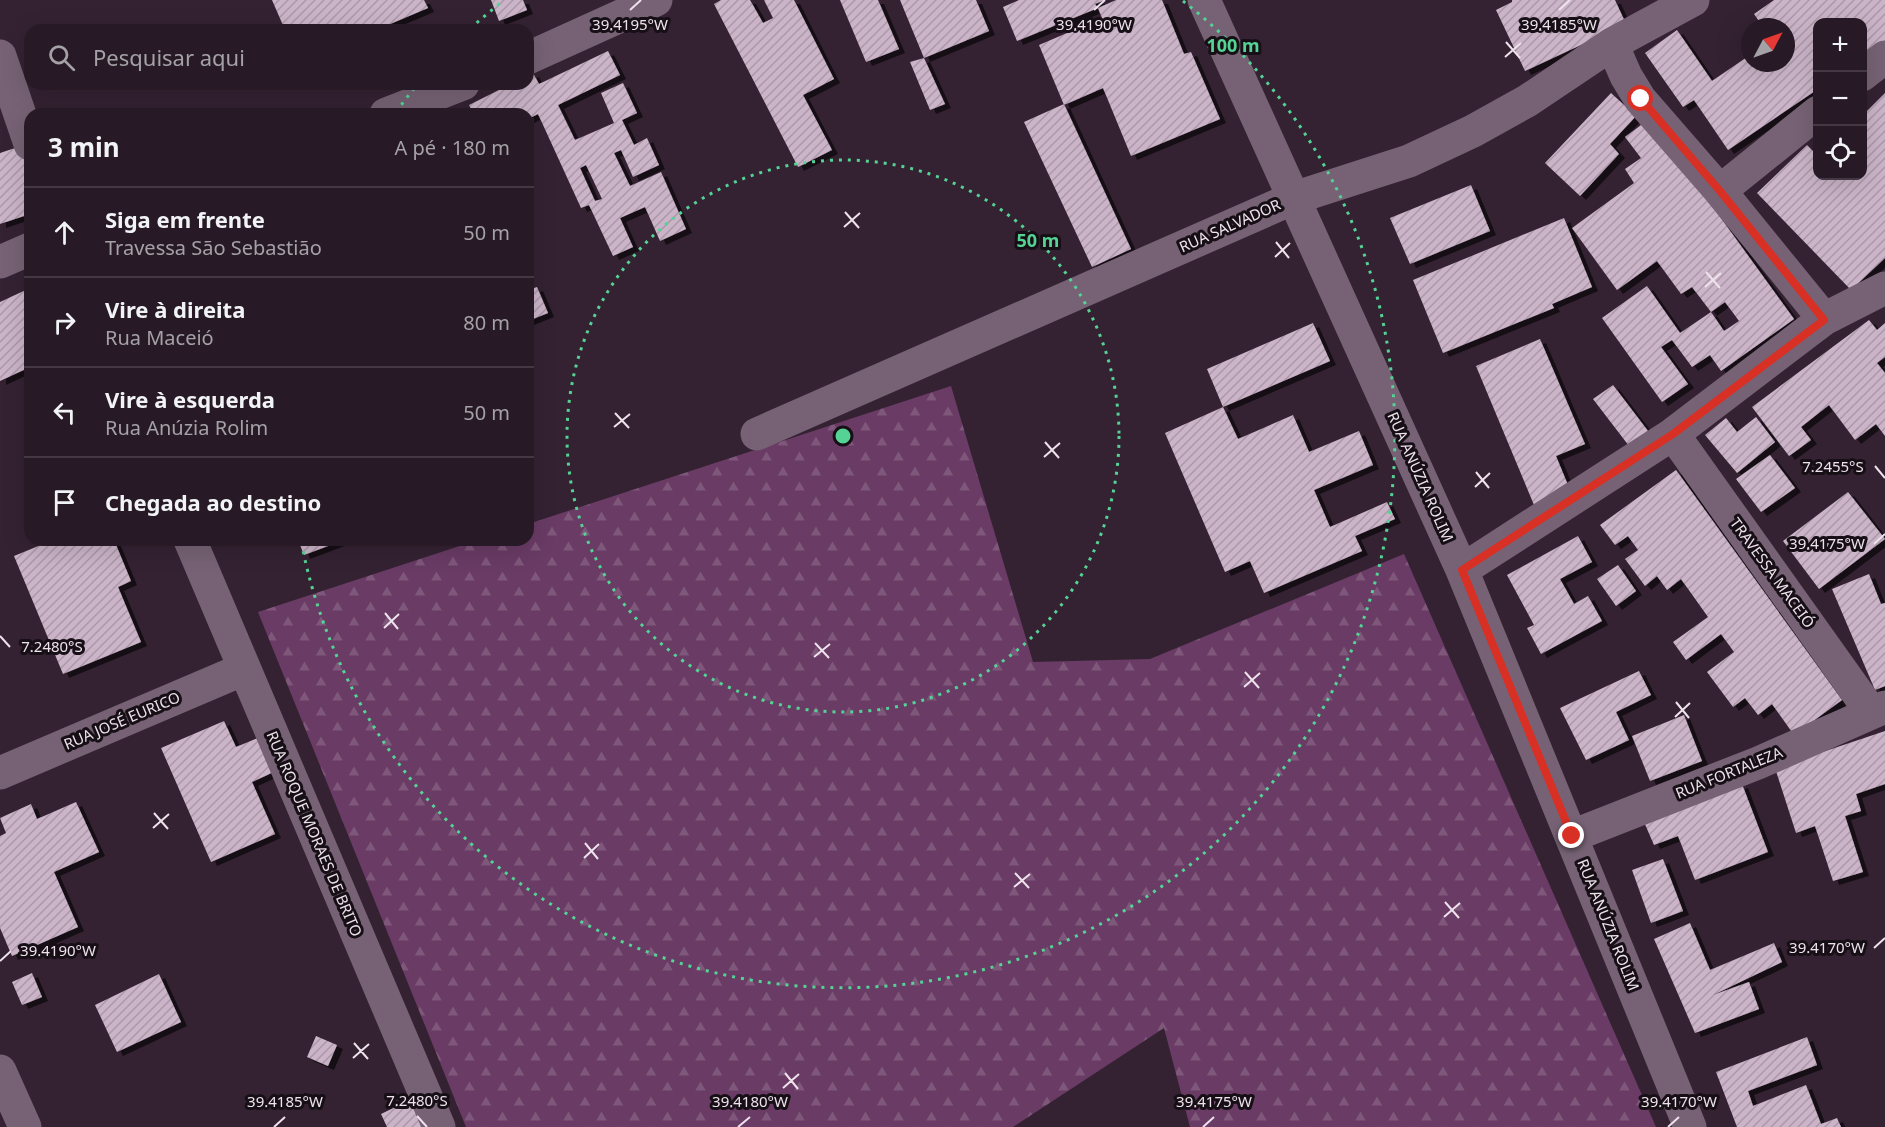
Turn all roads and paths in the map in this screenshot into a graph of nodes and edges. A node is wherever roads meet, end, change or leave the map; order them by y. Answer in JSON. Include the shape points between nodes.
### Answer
{"nodes":[{"id":1,"x":656,"y":0,"type":"edge"},
{"id":2,"x":1204,"y":0,"type":"edge"},
{"id":3,"x":1692,"y":0,"type":"edge"},
{"id":4,"x":1646,"y":11,"type":"edge"},
{"id":5,"x":1612,"y":44,"type":"junction"},
{"id":6,"x":534,"y":55,"type":"edge"},
{"id":7,"x":0,"y":56,"type":"edge"},
{"id":8,"x":1885,"y":57,"type":"edge"},
{"id":9,"x":1867,"y":72,"type":"edge"},
{"id":10,"x":448,"y":90,"type":"edge"},
{"id":11,"x":401,"y":108,"type":"edge"},
{"id":12,"x":1813,"y":116,"type":"edge"},
{"id":13,"x":24,"y":126,"type":"edge"},
{"id":14,"x":1720,"y":191,"type":"junction"},
{"id":15,"x":1294,"y":198,"type":"junction"},
{"id":16,"x":24,"y":252,"type":"edge"},
{"id":17,"x":0,"y":262,"type":"edge"},
{"id":18,"x":1885,"y":288,"type":"edge"},
{"id":19,"x":1824,"y":320,"type":"junction"},
{"id":20,"x":757,"y":434,"type":"dead end"},
{"id":21,"x":1673,"y":434,"type":"junction"},
{"id":22,"x":193,"y":546,"type":"edge"},
{"id":23,"x":1462,"y":570,"type":"junction"},
{"id":24,"x":244,"y":669,"type":"junction"},
{"id":25,"x":1878,"y":710,"type":"edge"},
{"id":26,"x":0,"y":773,"type":"edge"},
{"id":27,"x":1572,"y":836,"type":"junction"},
{"id":28,"x":0,"y":1071,"type":"edge"},
{"id":29,"x":25,"y":1127,"type":"edge"},
{"id":30,"x":439,"y":1127,"type":"edge"},
{"id":31,"x":1690,"y":1127,"type":"edge"}],
"edges":[{"from":1,"to":6,"type":"street"},
{"from":2,"to":15,"type":"street","name":"RUA ANÚZIA ROLIM"},
{"from":3,"to":4,"type":"street","name":"RUA SALVADOR"},
{"from":4,"to":5,"type":"street","name":"RUA SALVADOR"},
{"from":5,"to":14,"type":"street","via":[[1641,99]]},
{"from":5,"to":15,"type":"street","name":"RUA SALVADOR","via":[[1527,101],[1473,131],[1409,161]]},
{"from":7,"to":13,"type":"street"},
{"from":8,"to":9,"type":"street"},
{"from":10,"to":11,"type":"street"},
{"from":12,"to":14,"type":"street"},
{"from":14,"to":19,"type":"street"},
{"from":15,"to":20,"type":"street","name":"RUA SALVADOR"},
{"from":15,"to":23,"type":"street","name":"RUA ANÚZIA ROLIM"},
{"from":16,"to":17,"type":"street"},
{"from":18,"to":19,"type":"street"},
{"from":19,"to":21,"type":"street"},
{"from":21,"to":23,"type":"street"},
{"from":21,"to":25,"type":"street","name":"TRAVESSA MACEIÓ"},
{"from":22,"to":24,"type":"street","name":"RUA ROQUE MORAES DE BRITO"},
{"from":23,"to":27,"type":"street","name":"RUA ANÚZIA ROLIM"},
{"from":24,"to":26,"type":"street","name":"RUA JOSÉ EURICO"},
{"from":24,"to":30,"type":"street","name":"RUA ROQUE MORAES DE BRITO"},
{"from":25,"to":27,"type":"street","name":"RUA FORTALEZA","via":[[1758,763]]},
{"from":27,"to":31,"type":"street","name":"RUA ANÚZIA ROLIM"},
{"from":28,"to":29,"type":"street"}]}
